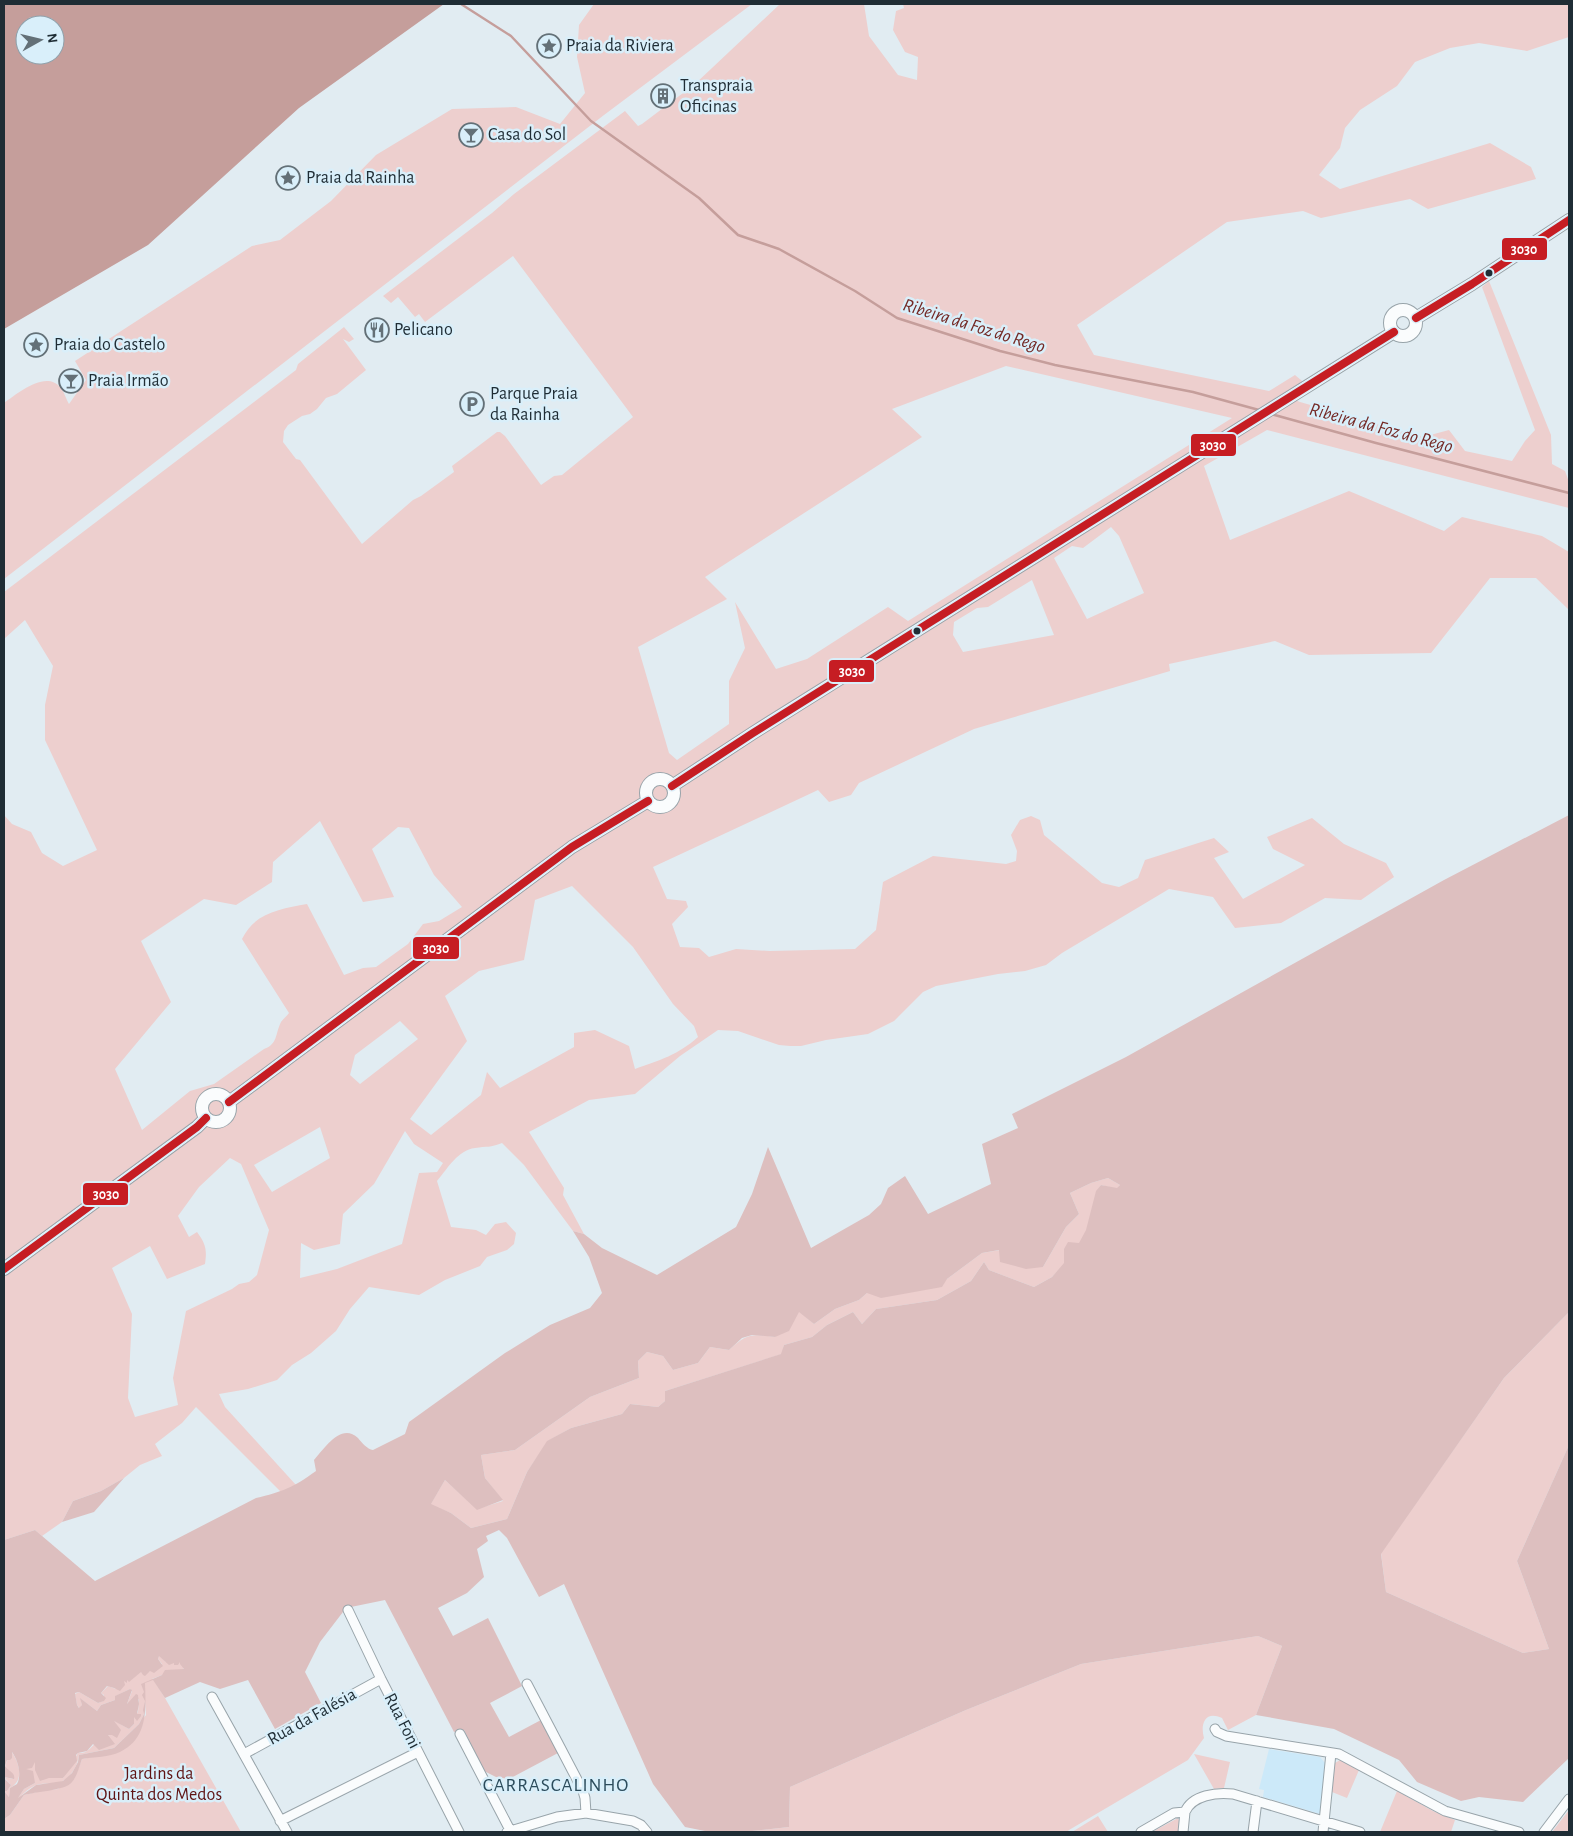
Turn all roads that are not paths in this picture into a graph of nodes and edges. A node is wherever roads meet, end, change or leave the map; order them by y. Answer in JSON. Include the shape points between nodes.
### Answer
{"nodes":[{"id":1,"x":1569,"y":220,"type":"edge"},
{"id":2,"x":1416,"y":318,"type":"junction"},
{"id":3,"x":1394,"y":332,"type":"junction"},
{"id":4,"x":229,"y":1102,"type":"junction"},
{"id":5,"x":206,"y":1118,"type":"junction"},
{"id":6,"x":4,"y":1269,"type":"edge"},
{"id":7,"x":348,"y":1610,"type":"dead end"},
{"id":8,"x":381,"y":1679,"type":"junction"},
{"id":9,"x":527,"y":1684,"type":"dead end"},
{"id":10,"x":212,"y":1697,"type":"dead end"},
{"id":11,"x":1215,"y":1729,"type":"dead end"},
{"id":12,"x":460,"y":1734,"type":"dead end"},
{"id":13,"x":418,"y":1752,"type":"junction"},
{"id":14,"x":1331,"y":1753,"type":"junction"},
{"id":15,"x":244,"y":1754,"type":"junction"},
{"id":16,"x":1569,"y":1799,"type":"edge"},
{"id":17,"x":1257,"y":1801,"type":"junction"},
{"id":18,"x":1185,"y":1812,"type":"junction"},
{"id":19,"x":586,"y":1813,"type":"junction"},
{"id":20,"x":280,"y":1821,"type":"junction"},
{"id":21,"x":1324,"y":1821,"type":"junction"},
{"id":22,"x":287,"y":1832,"type":"edge"},
{"id":23,"x":459,"y":1832,"type":"edge"},
{"id":24,"x":507,"y":1832,"type":"edge"},
{"id":25,"x":511,"y":1832,"type":"edge"},
{"id":26,"x":647,"y":1832,"type":"edge"},
{"id":27,"x":1141,"y":1832,"type":"edge"},
{"id":28,"x":1183,"y":1832,"type":"edge"},
{"id":29,"x":1254,"y":1832,"type":"edge"},
{"id":30,"x":1323,"y":1832,"type":"edge"},
{"id":31,"x":1360,"y":1832,"type":"edge"},
{"id":32,"x":1519,"y":1832,"type":"edge"},
{"id":33,"x":1544,"y":1832,"type":"edge"}],
"edges":[{"from":1,"to":2,"type":"main road"},
{"from":2,"to":3,"type":"main road","via":[[1412,333],[1404,336]]},
{"from":2,"to":3,"type":"main road","via":[[1406,310],[1394,313],[1390,322]]},
{"from":3,"to":4,"type":"main road","via":[[672,786],[662,779],[649,784],[648,801],[572,847]]},
{"from":4,"to":5,"type":"main road","via":[[228,1115],[223,1120],[214,1122]]},
{"from":4,"to":5,"type":"main road","via":[[224,1096],[209,1095],[201,1107]]},
{"from":5,"to":6,"type":"main road"},
{"from":7,"to":8,"type":"street","name":"Rua Foni"},
{"from":8,"to":13,"type":"street","name":"Rua Foni"},
{"from":8,"to":15,"type":"street","name":"Rua da Falésia"},
{"from":9,"to":19,"type":"street","via":[[583,1791]]},
{"from":10,"to":15,"type":"street"},
{"from":11,"to":14,"type":"street","via":[[1226,1736]]},
{"from":12,"to":25,"type":"street"},
{"from":13,"to":20,"type":"street"},
{"from":13,"to":23,"type":"street","name":"Rua Foni"},
{"from":14,"to":21,"type":"street"},
{"from":14,"to":32,"type":"street","via":[[1353,1761],[1445,1811]]},
{"from":15,"to":20,"type":"street"},
{"from":16,"to":33,"type":"street"},
{"from":17,"to":18,"type":"street","via":[[1233,1794],[1219,1794],[1199,1799]]},
{"from":17,"to":21,"type":"street"},
{"from":17,"to":29,"type":"street"},
{"from":18,"to":27,"type":"street","via":[[1174,1814]]},
{"from":18,"to":28,"type":"street"},
{"from":19,"to":25,"type":"street","via":[[557,1817]]},
{"from":19,"to":26,"type":"street","via":[[633,1821]]},
{"from":20,"to":22,"type":"street"},
{"from":21,"to":30,"type":"street"},
{"from":21,"to":31,"type":"street"},
{"from":24,"to":25,"type":"street"}]}
